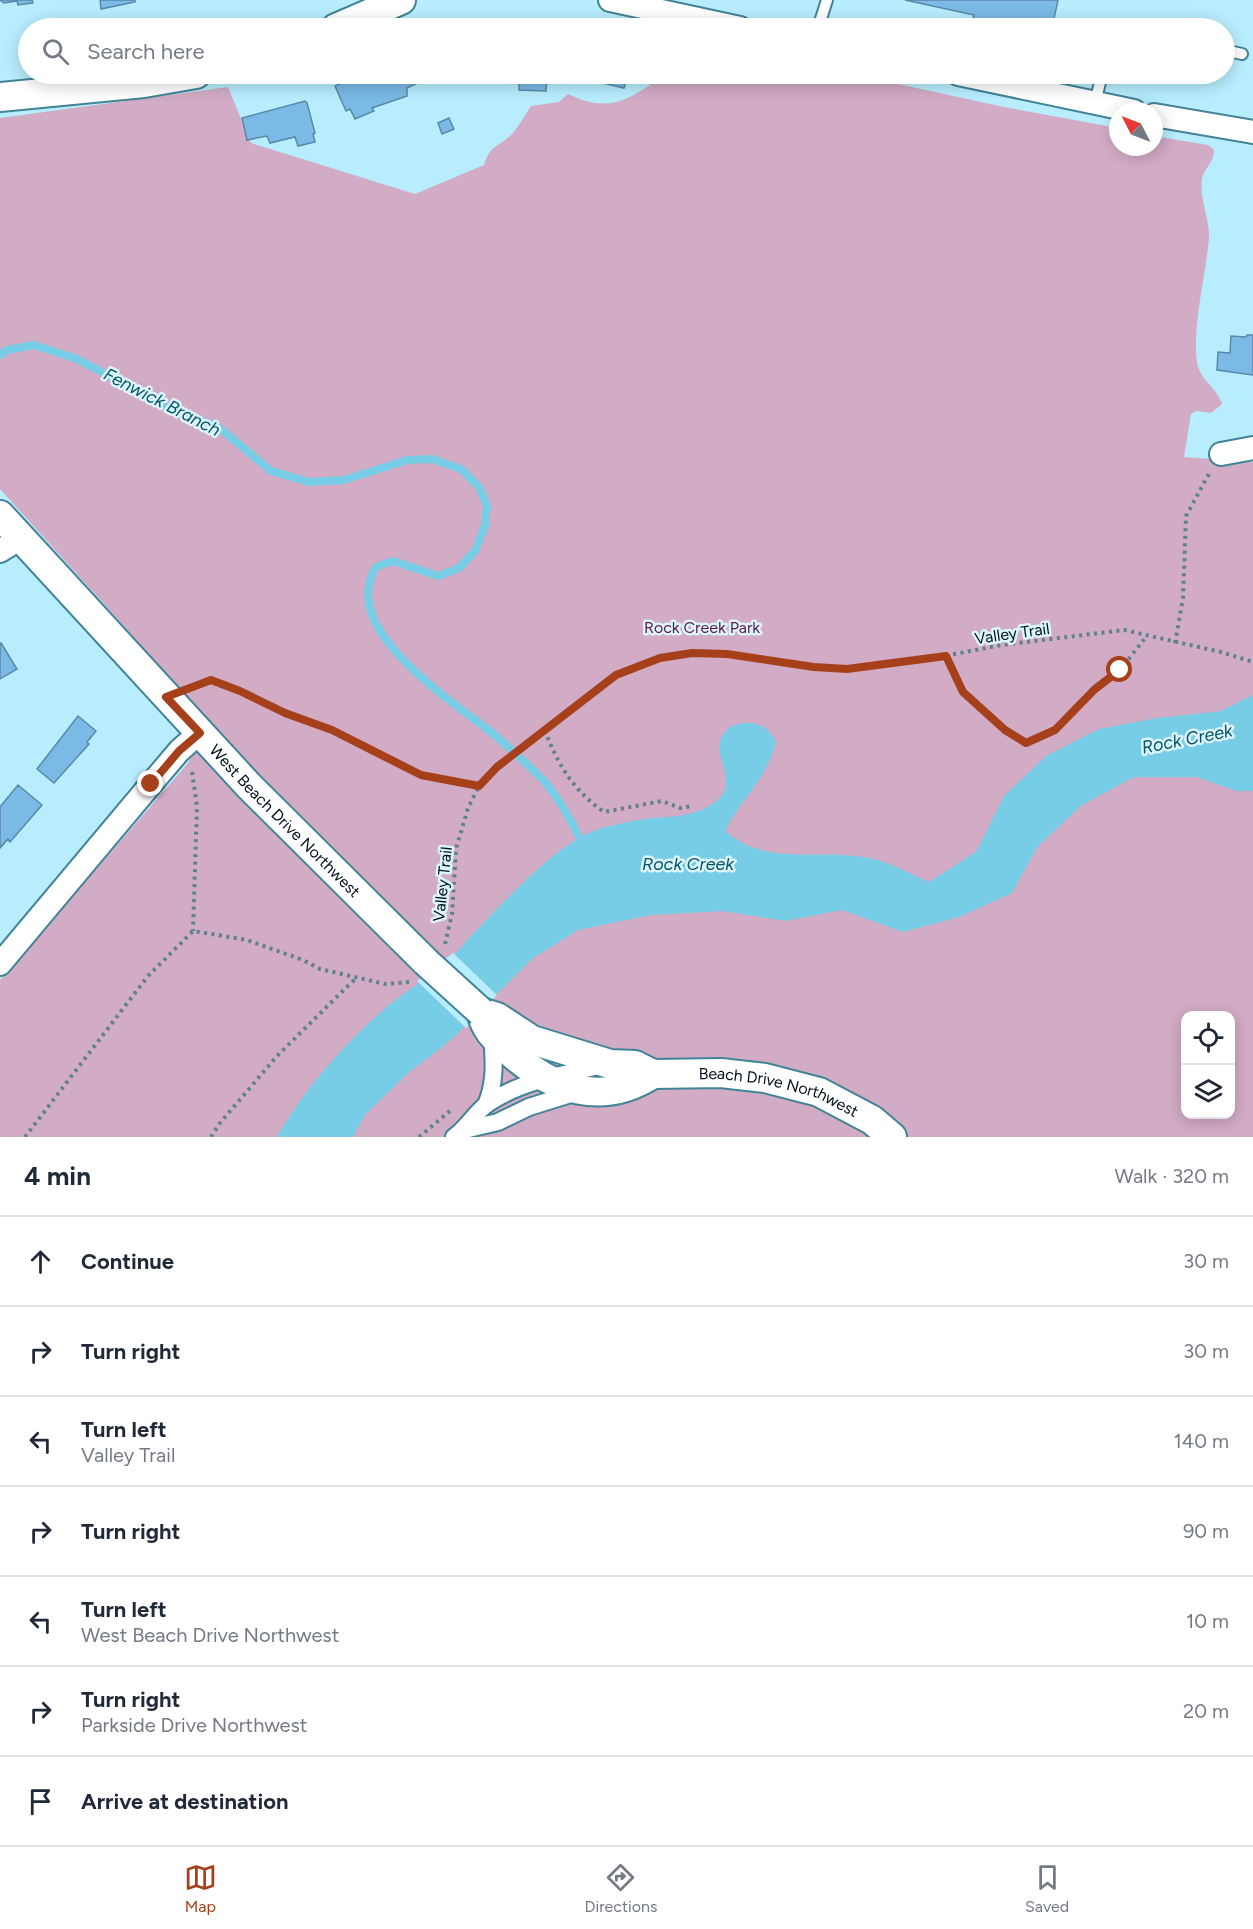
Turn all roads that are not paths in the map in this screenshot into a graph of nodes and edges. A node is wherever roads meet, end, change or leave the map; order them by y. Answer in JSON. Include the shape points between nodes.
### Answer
{"nodes":[{"id":1,"x":401,"y":0,"type":"edge"},
{"id":2,"x":610,"y":0,"type":"edge"},
{"id":3,"x":827,"y":0,"type":"edge"},
{"id":4,"x":359,"y":18,"type":"edge"},
{"id":5,"x":694,"y":18,"type":"edge"},
{"id":6,"x":821,"y":18,"type":"edge"},
{"id":7,"x":1235,"y":52,"type":"edge"},
{"id":8,"x":1242,"y":54,"type":"dead end"},
{"id":9,"x":134,"y":84,"type":"edge"},
{"id":10,"x":1005,"y":84,"type":"edge"},
{"id":11,"x":1100,"y":84,"type":"edge"},
{"id":12,"x":0,"y":97,"type":"edge"},
{"id":13,"x":1095,"y":103,"type":"junction"},
{"id":14,"x":1109,"y":106,"type":"edge"},
{"id":15,"x":1163,"y":117,"type":"edge"},
{"id":16,"x":1253,"y":132,"type":"edge"},
{"id":17,"x":1253,"y":448,"type":"edge"},
{"id":18,"x":1221,"y":454,"type":"road end"},
{"id":19,"x":0,"y":515,"type":"edge"},
{"id":20,"x":10,"y":544,"type":"edge"},
{"id":21,"x":200,"y":733,"type":"junction"},
{"id":22,"x":0,"y":964,"type":"edge"},
{"id":23,"x":486,"y":1024,"type":"junction"},
{"id":24,"x":532,"y":1040,"type":"junction"},
{"id":25,"x":610,"y":1064,"type":"junction"},
{"id":26,"x":653,"y":1074,"type":"junction"},
{"id":27,"x":546,"y":1080,"type":"junction"},
{"id":28,"x":577,"y":1092,"type":"junction"},
{"id":29,"x":486,"y":1106,"type":"junction"},
{"id":30,"x":529,"y":1107,"type":"junction"},
{"id":31,"x":459,"y":1134,"type":"edge"},
{"id":32,"x":892,"y":1137,"type":"edge"}],
"edges":[{"from":1,"to":4,"type":"street"},
{"from":2,"to":5,"type":"street"},
{"from":3,"to":6,"type":"lane"},
{"from":7,"to":8,"type":"lane"},
{"from":9,"to":12,"type":"street"},
{"from":10,"to":13,"type":"street"},
{"from":11,"to":13,"type":"lane"},
{"from":13,"to":14,"type":"street"},
{"from":15,"to":16,"type":"street"},
{"from":17,"to":18,"type":"street"},
{"from":19,"to":20,"type":"street","name":"West Beach Drive Northwest"},
{"from":20,"to":21,"type":"street","name":"West Beach Drive Northwest"},
{"from":21,"to":22,"type":"street","via":[[179,751]]},
{"from":21,"to":23,"type":"street","name":"West Beach Drive Northwest","bridge":true},
{"from":23,"to":24,"type":"street","name":"West Beach Drive Northwest","via":[[497,1017]]},
{"from":23,"to":27,"type":"street","name":"West Beach Drive Northwest"},
{"from":23,"to":29,"type":"street","via":[[494,1075]]},
{"from":24,"to":25,"type":"street","name":"West Beach Drive Northwest"},
{"from":24,"to":27,"type":"street","name":"West Beach Drive Northwest","via":[[546,1066]]},
{"from":25,"to":26,"type":"street","name":"Beach Drive Northwest","via":[[635,1065]]},
{"from":25,"to":27,"type":"street","name":"Beach Drive Northwest"},
{"from":26,"to":28,"type":"street","name":"Beach Drive Northwest","via":[[635,1086]]},
{"from":26,"to":32,"type":"street","name":"Beach Drive Northwest","via":[[721,1073],[765,1078],[808,1089],[872,1120]]},
{"from":27,"to":28,"type":"street","name":"West Beach Drive Northwest"},
{"from":27,"to":29,"type":"street","name":"Beach Drive Northwest","via":[[508,1092]]},
{"from":27,"to":30,"type":"street"},
{"from":28,"to":30,"type":"street","name":"Beach Drive Northwest"},
{"from":29,"to":31,"type":"street","name":"Beach Drive Northwest"},
{"from":30,"to":31,"type":"street","name":"Beach Drive Northwest"}]}
